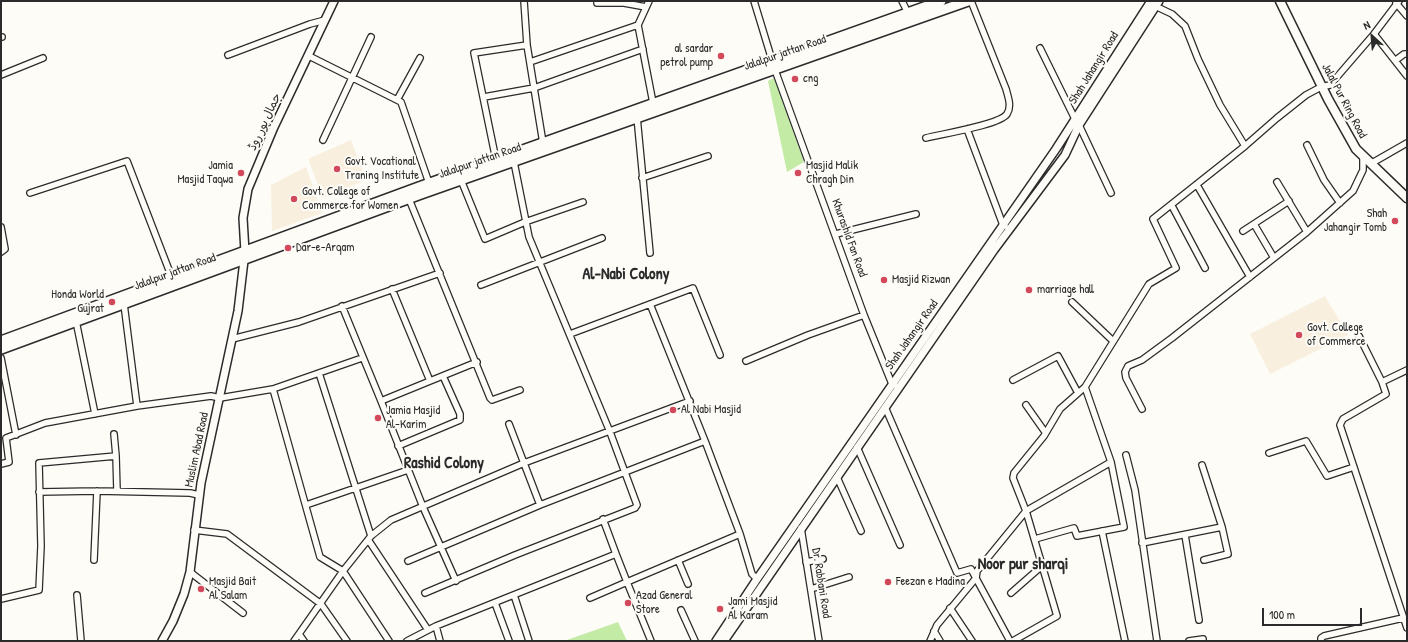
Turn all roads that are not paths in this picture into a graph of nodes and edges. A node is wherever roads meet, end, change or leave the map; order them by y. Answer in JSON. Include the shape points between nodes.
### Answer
{"nodes":[{"id":1,"x":334,"y":1,"type":"edge"},
{"id":2,"x":524,"y":1,"type":"edge"},
{"id":3,"x":649,"y":1,"type":"edge"},
{"id":4,"x":754,"y":1,"type":"edge"},
{"id":5,"x":902,"y":1,"type":"edge"},
{"id":6,"x":941,"y":1,"type":"edge"},
{"id":7,"x":970,"y":1,"type":"edge"},
{"id":8,"x":1280,"y":1,"type":"edge"},
{"id":9,"x":1397,"y":2,"type":"edge"},
{"id":10,"x":597,"y":3,"type":"dead end"},
{"id":11,"x":1155,"y":3,"type":"edge"},
{"id":12,"x":646,"y":7,"type":"junction"},
{"id":13,"x":908,"y":13,"type":"junction"},
{"id":14,"x":1407,"y":16,"type":"edge"},
{"id":15,"x":325,"y":20,"type":"junction"},
{"id":16,"x":638,"y":25,"type":"junction"},
{"id":17,"x":1374,"y":34,"type":"junction"},
{"id":18,"x":371,"y":37,"type":"dead end"},
{"id":19,"x":527,"y":44,"type":"junction"},
{"id":20,"x":1040,"y":48,"type":"dead end"},
{"id":21,"x":643,"y":49,"type":"junction"},
{"id":22,"x":1407,"y":54,"type":"edge"},
{"id":23,"x":228,"y":55,"type":"dead end"},
{"id":24,"x":309,"y":56,"type":"junction"},
{"id":25,"x":43,"y":58,"type":"dead end"},
{"id":26,"x":420,"y":58,"type":"dead end"},
{"id":27,"x":772,"y":60,"type":"junction"},
{"id":28,"x":1396,"y":60,"type":"junction"},
{"id":29,"x":530,"y":62,"type":"junction"},
{"id":30,"x":775,"y":70,"type":"junction"},
{"id":31,"x":1,"y":75,"type":"edge"},
{"id":32,"x":1407,"y":76,"type":"edge"},
{"id":33,"x":352,"y":77,"type":"junction"},
{"id":34,"x":714,"y":81,"type":"junction"},
{"id":35,"x":1322,"y":87,"type":"junction"},
{"id":36,"x":534,"y":88,"type":"junction"},
{"id":37,"x":716,"y":90,"type":"junction"},
{"id":38,"x":484,"y":97,"type":"junction"},
{"id":39,"x":397,"y":100,"type":"junction"},
{"id":40,"x":653,"y":102,"type":"junction"},
{"id":41,"x":637,"y":117,"type":"junction"},
{"id":42,"x":1077,"y":122,"type":"junction"},
{"id":43,"x":967,"y":129,"type":"junction"},
{"id":44,"x":926,"y":138,"type":"dead end"},
{"id":45,"x":323,"y":140,"type":"dead end"},
{"id":46,"x":1407,"y":142,"type":"edge"},
{"id":47,"x":543,"y":143,"type":"junction"},
{"id":48,"x":1307,"y":145,"type":"dead end"},
{"id":49,"x":1245,"y":146,"type":"junction"},
{"id":50,"x":532,"y":151,"type":"junction"},
{"id":51,"x":708,"y":156,"type":"dead end"},
{"id":52,"x":1363,"y":156,"type":"junction"},
{"id":53,"x":496,"y":160,"type":"junction"},
{"id":54,"x":514,"y":162,"type":"junction"},
{"id":55,"x":1372,"y":163,"type":"junction"},
{"id":56,"x":642,"y":178,"type":"junction"},
{"id":57,"x":461,"y":180,"type":"junction"},
{"id":58,"x":1277,"y":182,"type":"dead end"},
{"id":59,"x":429,"y":183,"type":"junction"},
{"id":60,"x":1197,"y":185,"type":"junction"},
{"id":61,"x":420,"y":190,"type":"junction"},
{"id":62,"x":30,"y":193,"type":"dead end"},
{"id":63,"x":1111,"y":193,"type":"dead end"},
{"id":64,"x":1407,"y":198,"type":"edge"},
{"id":65,"x":409,"y":199,"type":"junction"},
{"id":66,"x":1289,"y":201,"type":"junction"},
{"id":67,"x":582,"y":202,"type":"dead end"},
{"id":68,"x":1340,"y":203,"type":"junction"},
{"id":69,"x":1172,"y":206,"type":"junction"},
{"id":70,"x":916,"y":214,"type":"dead end"},
{"id":71,"x":526,"y":222,"type":"junction"},
{"id":72,"x":1254,"y":224,"type":"junction"},
{"id":73,"x":1,"y":226,"type":"edge"},
{"id":74,"x":1006,"y":227,"type":"junction"},
{"id":75,"x":1243,"y":231,"type":"dead end"},
{"id":76,"x":1307,"y":232,"type":"junction"},
{"id":77,"x":836,"y":234,"type":"junction"},
{"id":78,"x":602,"y":238,"type":"dead end"},
{"id":79,"x":1,"y":252,"type":"edge"},
{"id":80,"x":650,"y":253,"type":"dead end"},
{"id":81,"x":245,"y":256,"type":"junction"},
{"id":82,"x":1274,"y":258,"type":"junction"},
{"id":83,"x":540,"y":262,"type":"junction"},
{"id":84,"x":1205,"y":268,"type":"dead end"},
{"id":85,"x":440,"y":273,"type":"junction"},
{"id":86,"x":1250,"y":277,"type":"junction"},
{"id":87,"x":172,"y":278,"type":"junction"},
{"id":88,"x":481,"y":285,"type":"dead end"},
{"id":89,"x":392,"y":289,"type":"junction"},
{"id":90,"x":1072,"y":302,"type":"dead end"},
{"id":91,"x":124,"y":304,"type":"junction"},
{"id":92,"x":650,"y":304,"type":"junction"},
{"id":93,"x":342,"y":306,"type":"junction"},
{"id":94,"x":864,"y":316,"type":"junction"},
{"id":95,"x":76,"y":321,"type":"junction"},
{"id":96,"x":40,"y":331,"type":"junction"},
{"id":97,"x":570,"y":334,"type":"junction"},
{"id":98,"x":1359,"y":336,"type":"dead end"},
{"id":99,"x":232,"y":339,"type":"junction"},
{"id":100,"x":1,"y":341,"type":"edge"},
{"id":101,"x":1113,"y":341,"type":"junction"},
{"id":102,"x":1,"y":349,"type":"edge"},
{"id":103,"x":720,"y":355,"type":"dead end"},
{"id":104,"x":1,"y":358,"type":"edge"},
{"id":105,"x":362,"y":358,"type":"junction"},
{"id":106,"x":746,"y":361,"type":"dead end"},
{"id":107,"x":477,"y":362,"type":"junction"},
{"id":108,"x":1407,"y":370,"type":"edge"},
{"id":109,"x":319,"y":373,"type":"junction"},
{"id":110,"x":443,"y":376,"type":"junction"},
{"id":111,"x":1013,"y":380,"type":"dead end"},
{"id":112,"x":430,"y":381,"type":"junction"},
{"id":113,"x":1382,"y":382,"type":"junction"},
{"id":114,"x":895,"y":386,"type":"junction"},
{"id":115,"x":1084,"y":387,"type":"junction"},
{"id":116,"x":273,"y":389,"type":"junction"},
{"id":117,"x":520,"y":390,"type":"dead end"},
{"id":118,"x":1078,"y":393,"type":"junction"},
{"id":119,"x":220,"y":398,"type":"junction"},
{"id":120,"x":690,"y":401,"type":"junction"},
{"id":121,"x":381,"y":402,"type":"junction"},
{"id":122,"x":1026,"y":405,"type":"dead end"},
{"id":123,"x":137,"y":406,"type":"junction"},
{"id":124,"x":885,"y":406,"type":"junction"},
{"id":125,"x":1142,"y":409,"type":"dead end"},
{"id":126,"x":95,"y":414,"type":"junction"},
{"id":127,"x":509,"y":424,"type":"dead end"},
{"id":128,"x":610,"y":432,"type":"junction"},
{"id":129,"x":1045,"y":432,"type":"junction"},
{"id":130,"x":16,"y":434,"type":"junction"},
{"id":131,"x":114,"y":434,"type":"dead end"},
{"id":132,"x":705,"y":441,"type":"junction"},
{"id":133,"x":398,"y":446,"type":"junction"},
{"id":134,"x":857,"y":447,"type":"junction"},
{"id":135,"x":1269,"y":453,"type":"dead end"},
{"id":136,"x":1126,"y":455,"type":"dead end"},
{"id":137,"x":116,"y":456,"type":"junction"},
{"id":138,"x":1111,"y":462,"type":"junction"},
{"id":139,"x":524,"y":463,"type":"junction"},
{"id":140,"x":1,"y":464,"type":"edge"},
{"id":141,"x":1202,"y":465,"type":"dead end"},
{"id":142,"x":1354,"y":467,"type":"junction"},
{"id":143,"x":408,"y":470,"type":"junction"},
{"id":144,"x":625,"y":473,"type":"junction"},
{"id":145,"x":837,"y":477,"type":"junction"},
{"id":146,"x":356,"y":488,"type":"junction"},
{"id":147,"x":97,"y":490,"type":"junction"},
{"id":148,"x":117,"y":491,"type":"junction"},
{"id":149,"x":39,"y":492,"type":"junction"},
{"id":150,"x":199,"y":495,"type":"junction"},
{"id":151,"x":306,"y":505,"type":"junction"},
{"id":152,"x":540,"y":505,"type":"junction"},
{"id":153,"x":423,"y":507,"type":"junction"},
{"id":154,"x":1026,"y":511,"type":"junction"},
{"id":155,"x":603,"y":519,"type":"junction"},
{"id":156,"x":1222,"y":527,"type":"junction"},
{"id":157,"x":801,"y":528,"type":"junction"},
{"id":158,"x":194,"y":530,"type":"junction"},
{"id":159,"x":861,"y":531,"type":"dead end"},
{"id":160,"x":1102,"y":532,"type":"junction"},
{"id":161,"x":740,"y":534,"type":"junction"},
{"id":162,"x":1185,"y":535,"type":"junction"},
{"id":163,"x":370,"y":538,"type":"junction"},
{"id":164,"x":1035,"y":538,"type":"junction"},
{"id":165,"x":1142,"y":543,"type":"junction"},
{"id":166,"x":900,"y":545,"type":"dead end"},
{"id":167,"x":441,"y":546,"type":"junction"},
{"id":168,"x":616,"y":554,"type":"junction"},
{"id":169,"x":823,"y":559,"type":"dead end"},
{"id":170,"x":94,"y":560,"type":"dead end"},
{"id":171,"x":678,"y":560,"type":"junction"},
{"id":172,"x":1204,"y":560,"type":"dead end"},
{"id":173,"x":408,"y":561,"type":"dead end"},
{"id":174,"x":806,"y":562,"type":"junction"},
{"id":175,"x":1042,"y":565,"type":"junction"},
{"id":176,"x":343,"y":571,"type":"junction"},
{"id":177,"x":190,"y":572,"type":"junction"},
{"id":178,"x":849,"y":577,"type":"dead end"},
{"id":179,"x":976,"y":578,"type":"junction"},
{"id":180,"x":757,"y":579,"type":"junction"},
{"id":181,"x":456,"y":581,"type":"junction"},
{"id":182,"x":627,"y":582,"type":"junction"},
{"id":183,"x":688,"y":584,"type":"dead end"},
{"id":184,"x":811,"y":589,"type":"junction"},
{"id":185,"x":1011,"y":592,"type":"dead end"},
{"id":186,"x":426,"y":593,"type":"dead end"},
{"id":187,"x":77,"y":595,"type":"dead end"},
{"id":188,"x":514,"y":595,"type":"junction"},
{"id":189,"x":590,"y":598,"type":"dead end"},
{"id":190,"x":1,"y":599,"type":"edge"},
{"id":191,"x":495,"y":603,"type":"junction"},
{"id":192,"x":321,"y":604,"type":"junction"},
{"id":193,"x":950,"y":608,"type":"junction"},
{"id":194,"x":681,"y":610,"type":"dead end"},
{"id":195,"x":243,"y":613,"type":"dead end"},
{"id":196,"x":1403,"y":618,"type":"junction"},
{"id":197,"x":1199,"y":620,"type":"dead end"},
{"id":198,"x":436,"y":626,"type":"junction"},
{"id":199,"x":1407,"y":628,"type":"edge"},
{"id":200,"x":428,"y":630,"type":"junction"},
{"id":201,"x":934,"y":631,"type":"junction"},
{"id":202,"x":299,"y":634,"type":"junction"},
{"id":203,"x":730,"y":637,"type":"edge"},
{"id":204,"x":1203,"y":639,"type":"dead end"},
{"id":205,"x":81,"y":641,"type":"edge"},
{"id":206,"x":162,"y":641,"type":"edge"},
{"id":207,"x":294,"y":641,"type":"edge"},
{"id":208,"x":304,"y":641,"type":"edge"},
{"id":209,"x":347,"y":641,"type":"edge"},
{"id":210,"x":389,"y":641,"type":"edge"},
{"id":211,"x":407,"y":641,"type":"edge"},
{"id":212,"x":440,"y":641,"type":"edge"},
{"id":213,"x":509,"y":641,"type":"edge"},
{"id":214,"x":529,"y":641,"type":"edge"},
{"id":215,"x":651,"y":641,"type":"edge"},
{"id":216,"x":695,"y":641,"type":"edge"},
{"id":217,"x":716,"y":641,"type":"edge"},
{"id":218,"x":724,"y":641,"type":"edge"},
{"id":219,"x":819,"y":641,"type":"edge"},
{"id":220,"x":930,"y":641,"type":"edge"},
{"id":221,"x":940,"y":641,"type":"edge"},
{"id":222,"x":972,"y":641,"type":"edge"},
{"id":223,"x":1011,"y":641,"type":"edge"},
{"id":224,"x":1125,"y":641,"type":"edge"},
{"id":225,"x":1157,"y":641,"type":"edge"},
{"id":226,"x":1189,"y":641,"type":"edge"},
{"id":227,"x":1321,"y":641,"type":"edge"}],
"edges":[{"from":1,"to":15,"type":"street","name":"جمال پور روڈ"},
{"from":2,"to":19,"type":"street"},
{"from":3,"to":12,"type":"street"},
{"from":4,"to":27,"type":"street","name":"Khurashid Fan Road"},
{"from":5,"to":13,"type":"street"},
{"from":6,"to":13,"type":"main road","name":"Jalalpur jattan Road"},
{"from":7,"to":30,"type":"main road","name":"Jalalpur jattan Road"},
{"from":7,"to":43,"type":"street","via":[[1010,104],[1007,114],[999,120]]},
{"from":8,"to":35,"type":"main road","name":"Jalal Pur Ring Road"},
{"from":9,"to":14,"type":"street"},
{"from":9,"to":17,"type":"street"},
{"from":10,"to":12,"type":"street","via":[[624,3]]},
{"from":11,"to":42,"type":"street"},
{"from":11,"to":49,"type":"street","via":[[1185,26],[1220,105]]},
{"from":12,"to":16,"type":"street"},
{"from":13,"to":27,"type":"main road","name":"Jalalpur jattan Road"},
{"from":15,"to":23,"type":"street"},
{"from":15,"to":24,"type":"street","name":"جمال پور روڈ"},
{"from":16,"to":21,"type":"street"},
{"from":16,"to":29,"type":"street"},
{"from":17,"to":28,"type":"street"},
{"from":17,"to":35,"type":"street","via":[[1330,85]]},
{"from":18,"to":33,"type":"street"},
{"from":19,"to":29,"type":"street"},
{"from":19,"to":38,"type":"street","via":[[474,53]]},
{"from":20,"to":42,"type":"street"},
{"from":21,"to":36,"type":"street"},
{"from":21,"to":40,"type":"street"},
{"from":22,"to":28,"type":"street"},
{"from":24,"to":33,"type":"street"},
{"from":24,"to":81,"type":"street","name":"جمال پور روڈ","via":[[248,188],[243,218]]},
{"from":25,"to":31,"type":"street"},
{"from":26,"to":39,"type":"street"},
{"from":27,"to":30,"type":"street","name":"Khurashid Fan Road"},
{"from":27,"to":34,"type":"main road","name":"Jalalpur jattan Road"},
{"from":28,"to":32,"type":"street"},
{"from":29,"to":36,"type":"street"},
{"from":30,"to":37,"type":"main road","name":"Jalalpur jattan Road"},
{"from":30,"to":77,"type":"street","name":"Khurashid Fan Road"},
{"from":33,"to":39,"type":"street"},
{"from":33,"to":45,"type":"street"},
{"from":34,"to":37,"type":"main road"},
{"from":34,"to":40,"type":"main road","name":"Jalalpur jattan Road"},
{"from":35,"to":49,"type":"street","via":[[1306,95]]},
{"from":35,"to":52,"type":"main road","name":"Jalal Pur Ring Road","via":[[1341,125]]},
{"from":36,"to":38,"type":"street"},
{"from":36,"to":47,"type":"street"},
{"from":37,"to":41,"type":"main road","name":"Jalalpur jattan Road"},
{"from":38,"to":53,"type":"street"},
{"from":39,"to":59,"type":"street","via":[[401,102]]},
{"from":40,"to":47,"type":"main road","name":"Jalalpur jattan Road"},
{"from":41,"to":50,"type":"main road","name":"Jalalpur jattan Road"},
{"from":41,"to":56,"type":"street"},
{"from":42,"to":63,"type":"street"},
{"from":42,"to":74,"type":"street","name":"Shah Jahangir Road"},
{"from":42,"to":74,"type":"street","via":[[1065,155]]},
{"from":43,"to":44,"type":"street"},
{"from":43,"to":74,"type":"street"},
{"from":46,"to":55,"type":"street"},
{"from":47,"to":50,"type":"main road","name":"Jalalpur jattan Road"},
{"from":48,"to":68,"type":"street","via":[[1324,180]]},
{"from":49,"to":60,"type":"street"},
{"from":50,"to":53,"type":"main road","name":"Jalalpur jattan Road"},
{"from":50,"to":54,"type":"main road","name":"Jalalpur jattan Road"},
{"from":51,"to":56,"type":"street"},
{"from":52,"to":55,"type":"main road","name":"Jalal Pur Ring Road"},
{"from":52,"to":68,"type":"street","via":[[1361,177],[1353,191]]},
{"from":53,"to":59,"type":"main road","name":"Jalalpur jattan Road"},
{"from":54,"to":57,"type":"main road","name":"Jalalpur jattan Road"},
{"from":54,"to":71,"type":"street"},
{"from":55,"to":64,"type":"main road","name":"Jalal Pur Ring Road"},
{"from":56,"to":80,"type":"street"},
{"from":57,"to":61,"type":"main road","name":"Jalalpur jattan Road"},
{"from":57,"to":71,"type":"street","via":[[485,239]]},
{"from":58,"to":66,"type":"street"},
{"from":59,"to":61,"type":"main road","name":"Jalalpur jattan Road"},
{"from":60,"to":69,"type":"street"},
{"from":60,"to":86,"type":"street"},
{"from":61,"to":65,"type":"main road","name":"Jalalpur jattan Road"},
{"from":61,"to":81,"type":"main road","name":"Jalalpur jattan Road"},
{"from":62,"to":87,"type":"street","via":[[128,161]]},
{"from":65,"to":81,"type":"main road","name":"Jalalpur jattan Road"},
{"from":65,"to":85,"type":"street"},
{"from":66,"to":72,"type":"street"},
{"from":66,"to":76,"type":"street"},
{"from":67,"to":71,"type":"street"},
{"from":68,"to":76,"type":"street"},
{"from":69,"to":84,"type":"street"},
{"from":69,"to":101,"type":"street","via":[[1153,221],[1176,268],[1149,284]]},
{"from":70,"to":77,"type":"street"},
{"from":71,"to":83,"type":"street"},
{"from":72,"to":75,"type":"street"},
{"from":72,"to":82,"type":"street"},
{"from":73,"to":79,"type":"street","via":[[5,249]]},
{"from":74,"to":114,"type":"street"},
{"from":76,"to":82,"type":"street"},
{"from":77,"to":94,"type":"street","name":"Khurashid Fan Road"},
{"from":78,"to":83,"type":"street"},
{"from":81,"to":87,"type":"main road","name":"Jalalpur jattan Road"},
{"from":81,"to":91,"type":"main road","name":"Jalalpur jattan Road"},
{"from":81,"to":99,"type":"street","name":"Muslim Abad Road"},
{"from":82,"to":86,"type":"street"},
{"from":83,"to":88,"type":"street"},
{"from":83,"to":97,"type":"street"},
{"from":85,"to":89,"type":"street"},
{"from":85,"to":107,"type":"street"},
{"from":86,"to":125,"type":"street","via":[[1142,360],[1128,366],[1126,378]]},
{"from":87,"to":96,"type":"main road","name":"Jalalpur jattan Road"},
{"from":89,"to":93,"type":"street"},
{"from":89,"to":112,"type":"street"},
{"from":90,"to":101,"type":"street"},
{"from":91,"to":95,"type":"main road","name":"Jalalpur jattan Road"},
{"from":91,"to":123,"type":"street"},
{"from":92,"to":97,"type":"street"},
{"from":92,"to":103,"type":"street","via":[[693,288]]},
{"from":92,"to":120,"type":"street"},
{"from":93,"to":99,"type":"street","via":[[278,328]]},
{"from":93,"to":105,"type":"street"},
{"from":94,"to":106,"type":"street","via":[[808,335]]},
{"from":94,"to":114,"type":"street","name":"Khurashid Fan Road"},
{"from":95,"to":96,"type":"main road","name":"Jalalpur jattan Road"},
{"from":95,"to":126,"type":"street"},
{"from":96,"to":100,"type":"main road","name":"Jalalpur jattan Road"},
{"from":96,"to":102,"type":"main road","name":"Jalalpur jattan Road"},
{"from":97,"to":128,"type":"street"},
{"from":98,"to":113,"type":"street"},
{"from":99,"to":119,"type":"street","name":"Muslim Abad Road"},
{"from":101,"to":115,"type":"street"},
{"from":104,"to":130,"type":"street"},
{"from":105,"to":109,"type":"street"},
{"from":105,"to":121,"type":"street"},
{"from":107,"to":110,"type":"street"},
{"from":107,"to":117,"type":"street","via":[[492,400]]},
{"from":108,"to":113,"type":"street"},
{"from":109,"to":116,"type":"street"},
{"from":109,"to":146,"type":"street"},
{"from":110,"to":112,"type":"street"},
{"from":110,"to":133,"type":"street","via":[[460,414],[460,420]]},
{"from":111,"to":118,"type":"street","via":[[1058,356]]},
{"from":112,"to":121,"type":"street"},
{"from":113,"to":142,"type":"street","via":[[1385,396],[1340,422]]},
{"from":114,"to":124,"type":"street","name":"Shah Jahangir Road"},
{"from":114,"to":180,"type":"street","name":"Shah Jahangir Road"},
{"from":115,"to":118,"type":"street"},
{"from":115,"to":138,"type":"street"},
{"from":116,"to":119,"type":"street"},
{"from":116,"to":151,"type":"street"},
{"from":118,"to":129,"type":"street","via":[[1060,409]]},
{"from":119,"to":123,"type":"street","via":[[211,396]]},
{"from":119,"to":150,"type":"street","name":"Muslim Abad Road"},
{"from":120,"to":128,"type":"street"},
{"from":120,"to":132,"type":"street"},
{"from":121,"to":133,"type":"street"},
{"from":122,"to":129,"type":"street"},
{"from":123,"to":126,"type":"street"},
{"from":124,"to":134,"type":"street","name":"Shah Jahangir Road"},
{"from":124,"to":179,"type":"street","via":[[957,573],[971,568]]},
{"from":126,"to":130,"type":"street","via":[[45,423]]},
{"from":127,"to":139,"type":"street"},
{"from":128,"to":139,"type":"street"},
{"from":128,"to":144,"type":"street"},
{"from":129,"to":154,"type":"street","via":[[1013,476]]},
{"from":130,"to":140,"type":"street","via":[[6,438],[9,462]]},
{"from":131,"to":137,"type":"street"},
{"from":132,"to":144,"type":"street"},
{"from":132,"to":161,"type":"street"},
{"from":133,"to":143,"type":"street"},
{"from":134,"to":145,"type":"street","name":"Shah Jahangir Road"},
{"from":134,"to":166,"type":"street"},
{"from":135,"to":142,"type":"street","via":[[1306,441],[1327,476]]},
{"from":136,"to":165,"type":"street","via":[[1135,490]]},
{"from":137,"to":148,"type":"street"},
{"from":137,"to":149,"type":"street","via":[[39,463]]},
{"from":138,"to":154,"type":"street"},
{"from":138,"to":160,"type":"street","via":[[1124,527]]},
{"from":139,"to":152,"type":"street"},
{"from":139,"to":153,"type":"street"},
{"from":141,"to":156,"type":"street"},
{"from":142,"to":196,"type":"street"},
{"from":143,"to":146,"type":"street"},
{"from":143,"to":153,"type":"street"},
{"from":144,"to":152,"type":"street"},
{"from":144,"to":155,"type":"street","via":[[637,505],[635,508]]},
{"from":145,"to":157,"type":"street","name":"Shah Jahangir Road"},
{"from":145,"to":159,"type":"street"},
{"from":146,"to":151,"type":"street"},
{"from":146,"to":163,"type":"street"},
{"from":147,"to":148,"type":"street"},
{"from":147,"to":149,"type":"street"},
{"from":147,"to":170,"type":"street"},
{"from":148,"to":150,"type":"street"},
{"from":149,"to":190,"type":"street","via":[[39,590]]},
{"from":150,"to":158,"type":"street","name":"Muslim Abad Road"},
{"from":151,"to":176,"type":"street","via":[[320,557]]},
{"from":152,"to":167,"type":"street"},
{"from":153,"to":163,"type":"street","via":[[391,520]]},
{"from":153,"to":167,"type":"street"},
{"from":154,"to":164,"type":"street"},
{"from":154,"to":179,"type":"street","via":[[977,571]]},
{"from":155,"to":168,"type":"street"},
{"from":155,"to":181,"type":"street"},
{"from":156,"to":162,"type":"street"},
{"from":156,"to":172,"type":"street","via":[[1228,554]]},
{"from":157,"to":174,"type":"street","name":"Dr. Rabbani Road"},
{"from":157,"to":203,"type":"street","name":"Shah Jahangir Road"},
{"from":158,"to":177,"type":"street","name":"Muslim Abad Road"},
{"from":158,"to":192,"type":"street","via":[[227,534]]},
{"from":160,"to":164,"type":"street","via":[[1077,536],[1074,528]]},
{"from":160,"to":224,"type":"street"},
{"from":161,"to":171,"type":"street"},
{"from":161,"to":180,"type":"street","via":[[752,574]]},
{"from":162,"to":165,"type":"street"},
{"from":162,"to":197,"type":"street"},
{"from":163,"to":176,"type":"street"},
{"from":163,"to":200,"type":"street"},
{"from":164,"to":175,"type":"street"},
{"from":165,"to":225,"type":"street"},
{"from":167,"to":173,"type":"street"},
{"from":167,"to":181,"type":"street"},
{"from":168,"to":182,"type":"street"},
{"from":168,"to":188,"type":"street"},
{"from":169,"to":174,"type":"street"},
{"from":171,"to":182,"type":"street"},
{"from":171,"to":183,"type":"street"},
{"from":174,"to":184,"type":"street","name":"Dr. Rabbani Road"},
{"from":175,"to":185,"type":"street"},
{"from":175,"to":223,"type":"street","via":[[1057,616]]},
{"from":176,"to":192,"type":"street"},
{"from":176,"to":210,"type":"street"},
{"from":177,"to":195,"type":"street"},
{"from":177,"to":206,"type":"street","name":"Muslim Abad Road","via":[[173,621]]},
{"from":178,"to":184,"type":"street"},
{"from":179,"to":193,"type":"street"},
{"from":179,"to":223,"type":"street"},
{"from":180,"to":217,"type":"street","name":"Shah Jahangir Road"},
{"from":181,"to":186,"type":"street"},
{"from":182,"to":189,"type":"street"},
{"from":182,"to":215,"type":"street"},
{"from":184,"to":219,"type":"street","name":"Dr. Rabbani Road"},
{"from":187,"to":205,"type":"street"},
{"from":188,"to":191,"type":"street"},
{"from":188,"to":214,"type":"street"},
{"from":191,"to":198,"type":"street"},
{"from":191,"to":213,"type":"street"},
{"from":192,"to":202,"type":"street"},
{"from":192,"to":209,"type":"street"},
{"from":193,"to":201,"type":"street"},
{"from":193,"to":222,"type":"street"},
{"from":194,"to":216,"type":"street"},
{"from":196,"to":199,"type":"street"},
{"from":196,"to":227,"type":"street","via":[[1324,636]]},
{"from":198,"to":200,"type":"street"},
{"from":198,"to":212,"type":"street"},
{"from":200,"to":211,"type":"street"},
{"from":201,"to":220,"type":"street"},
{"from":201,"to":221,"type":"street"},
{"from":202,"to":207,"type":"street"},
{"from":202,"to":208,"type":"street"},
{"from":203,"to":218,"type":"street","name":"Shah Jahangir Road"},
{"from":204,"to":226,"type":"street"}]}
